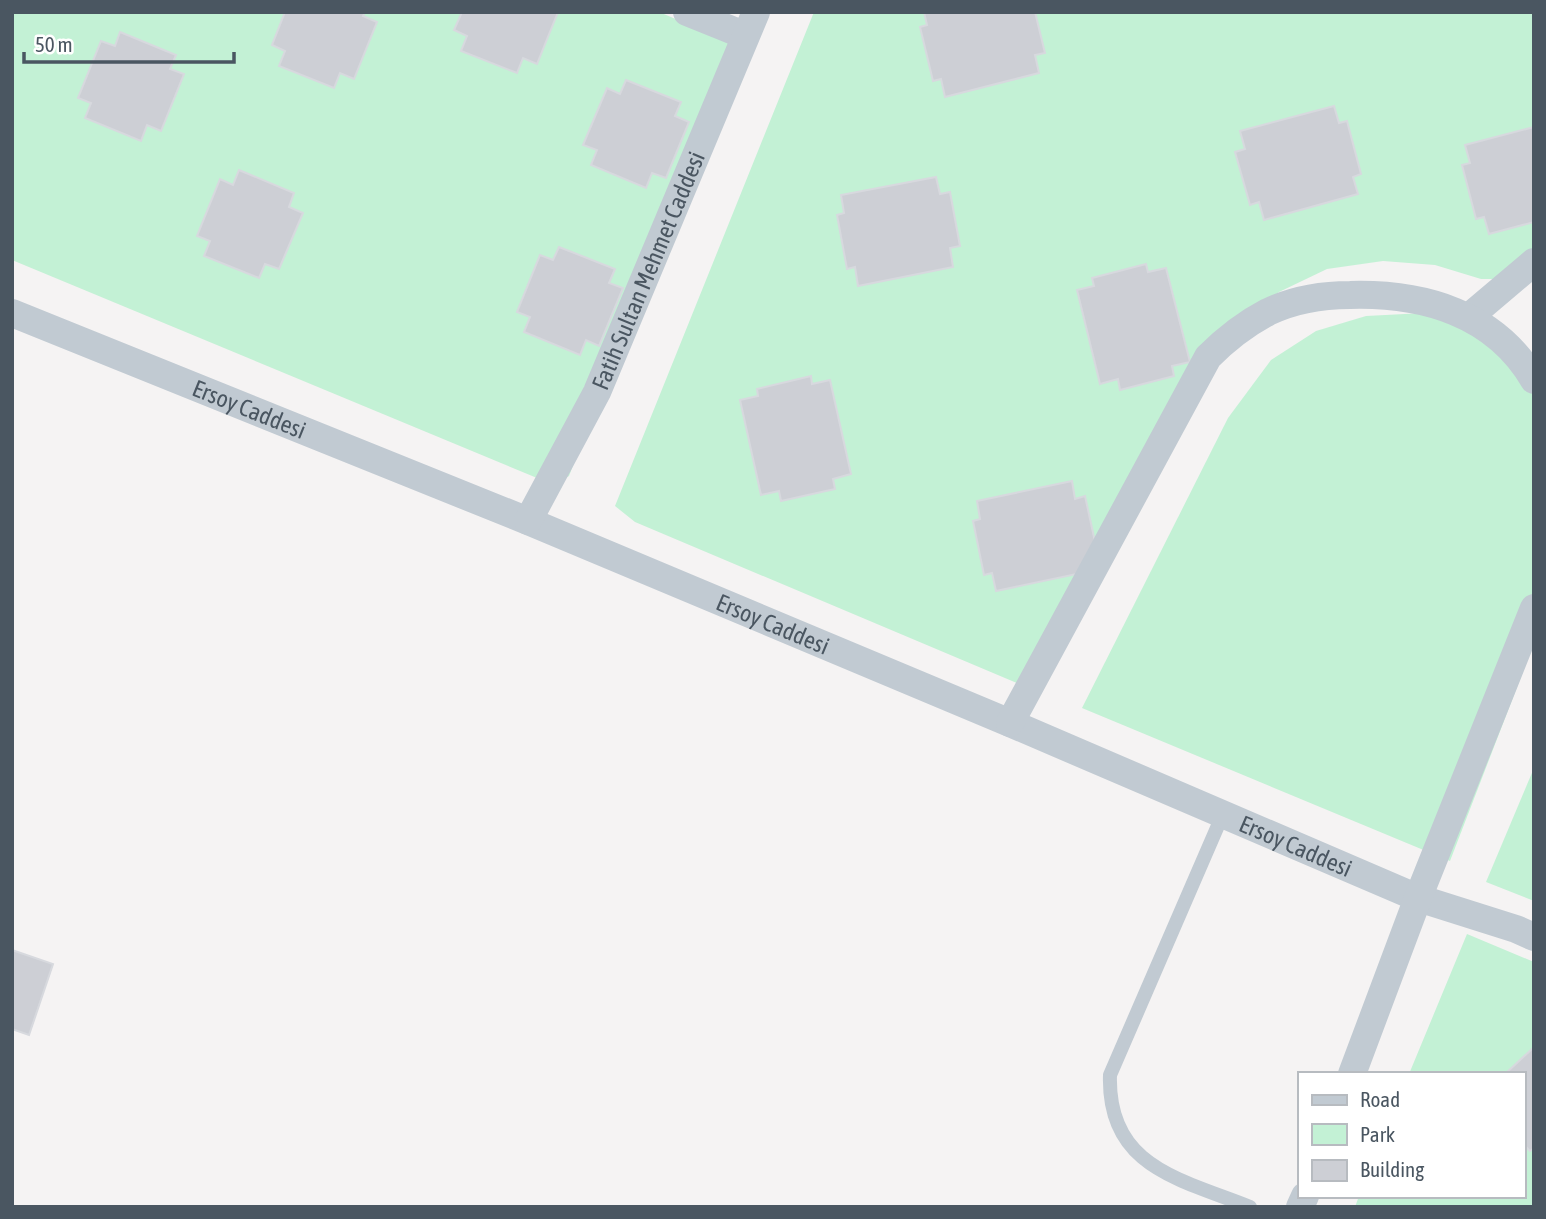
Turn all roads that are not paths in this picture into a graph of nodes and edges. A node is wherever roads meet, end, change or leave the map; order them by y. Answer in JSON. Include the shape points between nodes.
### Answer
{"nodes":[{"id":1,"x":687,"y":12,"type":"edge"},
{"id":2,"x":750,"y":24,"type":"edge"},
{"id":3,"x":1534,"y":262,"type":"edge"},
{"id":4,"x":12,"y":313,"type":"edge"},
{"id":5,"x":1469,"y":317,"type":"junction"},
{"id":6,"x":1534,"y":380,"type":"edge"},
{"id":7,"x":528,"y":521,"type":"junction"},
{"id":8,"x":1534,"y":608,"type":"edge"},
{"id":9,"x":1010,"y":723,"type":"junction"},
{"id":10,"x":1223,"y":814,"type":"junction"},
{"id":11,"x":1418,"y":898,"type":"junction"},
{"id":12,"x":1534,"y":937,"type":"edge"},
{"id":13,"x":1353,"y":1072,"type":"edge"},
{"id":14,"x":1250,"y":1207,"type":"edge"}],
"edges":[{"from":1,"to":2,"type":"street"},
{"from":2,"to":7,"type":"street","name":"Fatih Sultan Mehmet Caddesi","via":[[597,392]]},
{"from":3,"to":5,"type":"street"},
{"from":4,"to":7,"type":"street","name":"Ersoy Caddesi"},
{"from":5,"to":6,"type":"street","via":[[1504,344]]},
{"from":5,"to":9,"type":"street","via":[[1412,297],[1327,296],[1268,312],[1226,339],[1208,357]]},
{"from":7,"to":9,"type":"street","name":"Ersoy Caddesi"},
{"from":8,"to":11,"type":"street"},
{"from":9,"to":10,"type":"street","name":"Ersoy Caddesi"},
{"from":10,"to":11,"type":"street","name":"Ersoy Caddesi"},
{"from":10,"to":14,"type":"lane","via":[[1110,1075],[1110,1092],[1118,1126],[1141,1158],[1156,1169]]},
{"from":11,"to":12,"type":"street","name":"Ersoy Caddesi"},
{"from":11,"to":13,"type":"street"}]}
